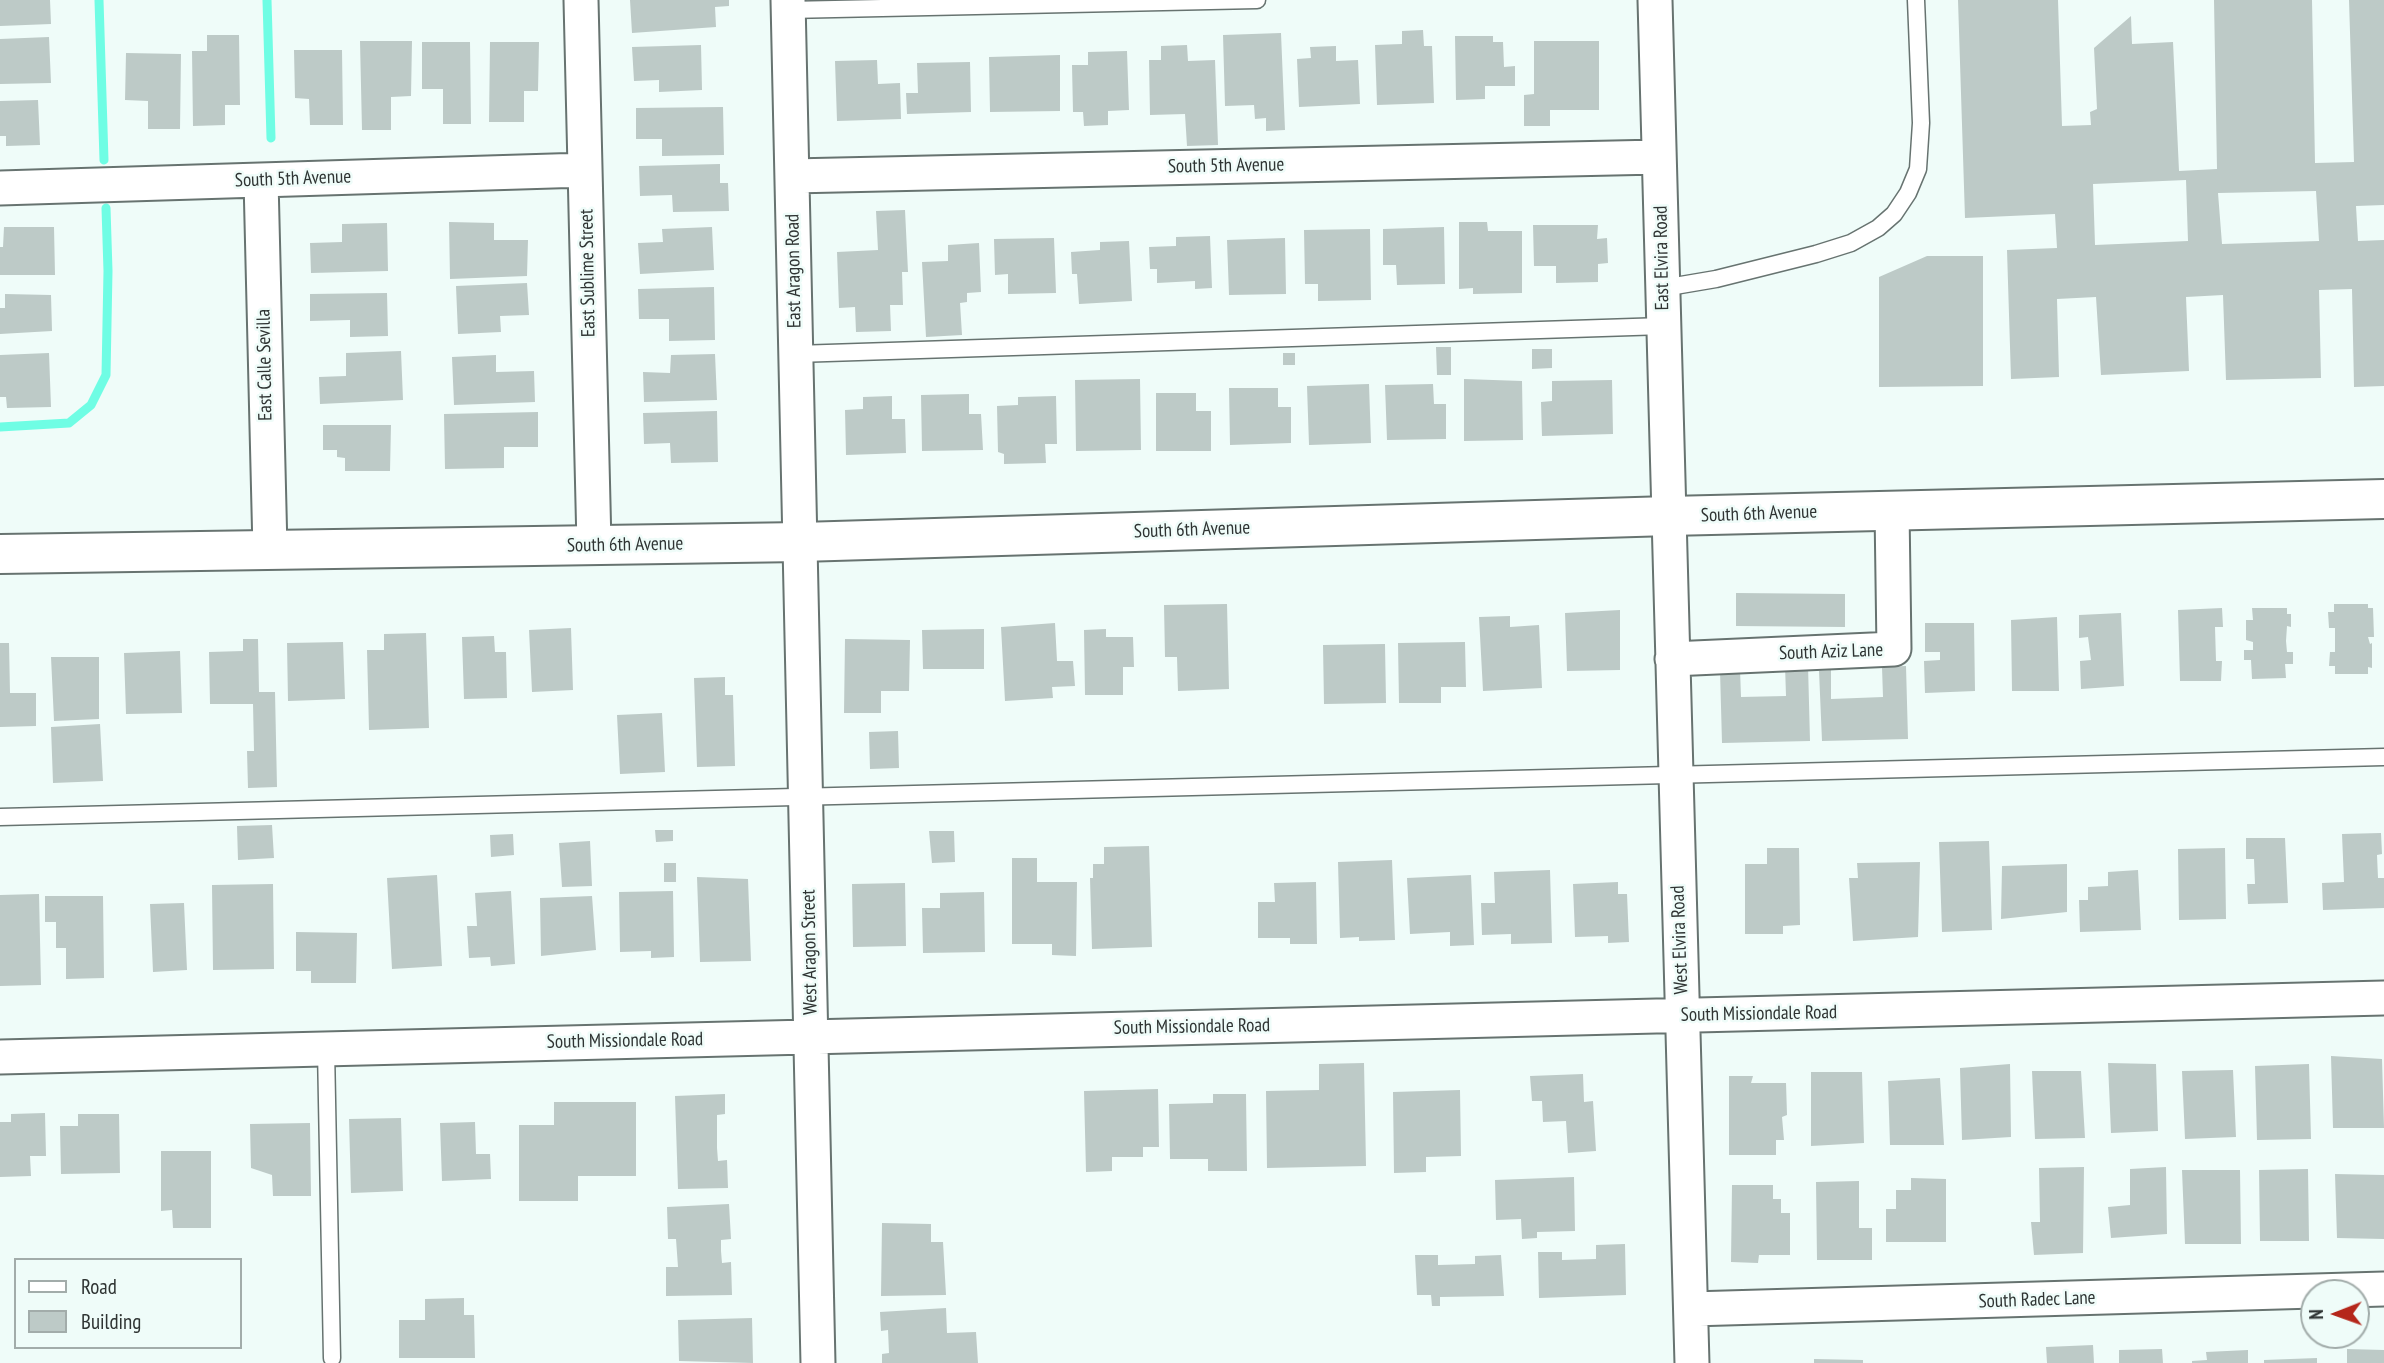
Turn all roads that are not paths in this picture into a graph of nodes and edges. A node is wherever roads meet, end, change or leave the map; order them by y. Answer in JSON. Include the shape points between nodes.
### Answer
{"nodes":[{"id":1,"x":581,"y":0,"type":"edge"},
{"id":2,"x":1257,"y":0,"type":"edge"},
{"id":3,"x":1655,"y":0,"type":"edge"},
{"id":4,"x":1916,"y":0,"type":"edge"},
{"id":5,"x":788,"y":5,"type":"edge"},
{"id":6,"x":1659,"y":157,"type":"junction"},
{"id":7,"x":585,"y":170,"type":"junction"},
{"id":8,"x":792,"y":176,"type":"junction"},
{"id":9,"x":261,"y":180,"type":"junction"},
{"id":10,"x":0,"y":188,"type":"edge"},
{"id":11,"x":1663,"y":288,"type":"junction"},
{"id":12,"x":1664,"y":326,"type":"junction"},
{"id":13,"x":796,"y":354,"type":"junction"},
{"id":14,"x":2384,"y":499,"type":"edge"},
{"id":15,"x":1892,"y":510,"type":"junction"},
{"id":16,"x":1669,"y":516,"type":"junction"},
{"id":17,"x":801,"y":541,"type":"junction"},
{"id":18,"x":594,"y":545,"type":"junction"},
{"id":19,"x":270,"y":550,"type":"junction"},
{"id":20,"x":0,"y":554,"type":"edge"},
{"id":21,"x":1672,"y":659,"type":"junction"},
{"id":22,"x":2384,"y":757,"type":"edge"},
{"id":23,"x":1676,"y":775,"type":"junction"},
{"id":24,"x":806,"y":796,"type":"junction"},
{"id":25,"x":0,"y":817,"type":"edge"},
{"id":26,"x":2384,"y":998,"type":"edge"},
{"id":27,"x":1683,"y":1016,"type":"junction"},
{"id":28,"x":812,"y":1037,"type":"junction"},
{"id":29,"x":326,"y":1049,"type":"junction"},
{"id":30,"x":0,"y":1057,"type":"edge"},
{"id":31,"x":2384,"y":1289,"type":"edge"},
{"id":32,"x":1690,"y":1309,"type":"junction"},
{"id":33,"x":331,"y":1358,"type":"dead end"},
{"id":34,"x":818,"y":1363,"type":"edge"},
{"id":35,"x":1692,"y":1363,"type":"edge"}],
"edges":[{"from":1,"to":7,"type":"street","name":"East Sublime Street"},
{"from":2,"to":5,"type":"lane"},
{"from":3,"to":6,"type":"street","name":"East Elvira Road"},
{"from":4,"to":11,"type":"lane","via":[[1921,124],[1918,169],[1894,214],[1851,243],[1716,279]]},
{"from":5,"to":8,"type":"street","name":"East Aragon Road"},
{"from":6,"to":8,"type":"street","name":"South 5th Avenue"},
{"from":6,"to":11,"type":"street","name":"East Elvira Road"},
{"from":7,"to":9,"type":"street","name":"South 5th Avenue"},
{"from":7,"to":18,"type":"street","name":"East Sublime Street"},
{"from":8,"to":13,"type":"street","name":"East Aragon Road"},
{"from":9,"to":10,"type":"street","name":"South 5th Avenue"},
{"from":9,"to":19,"type":"street","name":"East Calle Sevilla"},
{"from":11,"to":12,"type":"street","name":"East Elvira Road"},
{"from":12,"to":13,"type":"lane"},
{"from":12,"to":16,"type":"street","name":"East Elvira Road"},
{"from":13,"to":17,"type":"street","name":"East Aragon Road"},
{"from":14,"to":15,"type":"street","name":"South 6th Avenue"},
{"from":15,"to":16,"type":"street","name":"South 6th Avenue"},
{"from":15,"to":21,"type":"street","name":"South Aziz Lane","via":[[1894,649]]},
{"from":16,"to":17,"type":"street","name":"South 6th Avenue"},
{"from":16,"to":21,"type":"street","name":"West Elvira Road"},
{"from":17,"to":18,"type":"street","name":"South 6th Avenue"},
{"from":17,"to":24,"type":"street","name":"West Aragon Street"},
{"from":18,"to":19,"type":"street","name":"South 6th Avenue"},
{"from":19,"to":20,"type":"street","name":"South 6th Avenue"},
{"from":21,"to":23,"type":"street","name":"West Elvira Road"},
{"from":22,"to":23,"type":"lane"},
{"from":23,"to":24,"type":"lane"},
{"from":23,"to":27,"type":"street","name":"West Elvira Road"},
{"from":24,"to":25,"type":"lane"},
{"from":24,"to":28,"type":"street","name":"West Aragon Street"},
{"from":26,"to":27,"type":"street","name":"South Missiondale Road"},
{"from":27,"to":28,"type":"street","name":"South Missiondale Road"},
{"from":27,"to":32,"type":"street","name":"West Elvira Road"},
{"from":28,"to":29,"type":"street","name":"South Missiondale Road"},
{"from":28,"to":34,"type":"street","name":"West Aragon Street"},
{"from":29,"to":30,"type":"street","name":"South Missiondale Road"},
{"from":29,"to":33,"type":"lane"},
{"from":31,"to":32,"type":"street","name":"South Radec Lane"},
{"from":32,"to":35,"type":"street","name":"West Elvira Road"}]}
